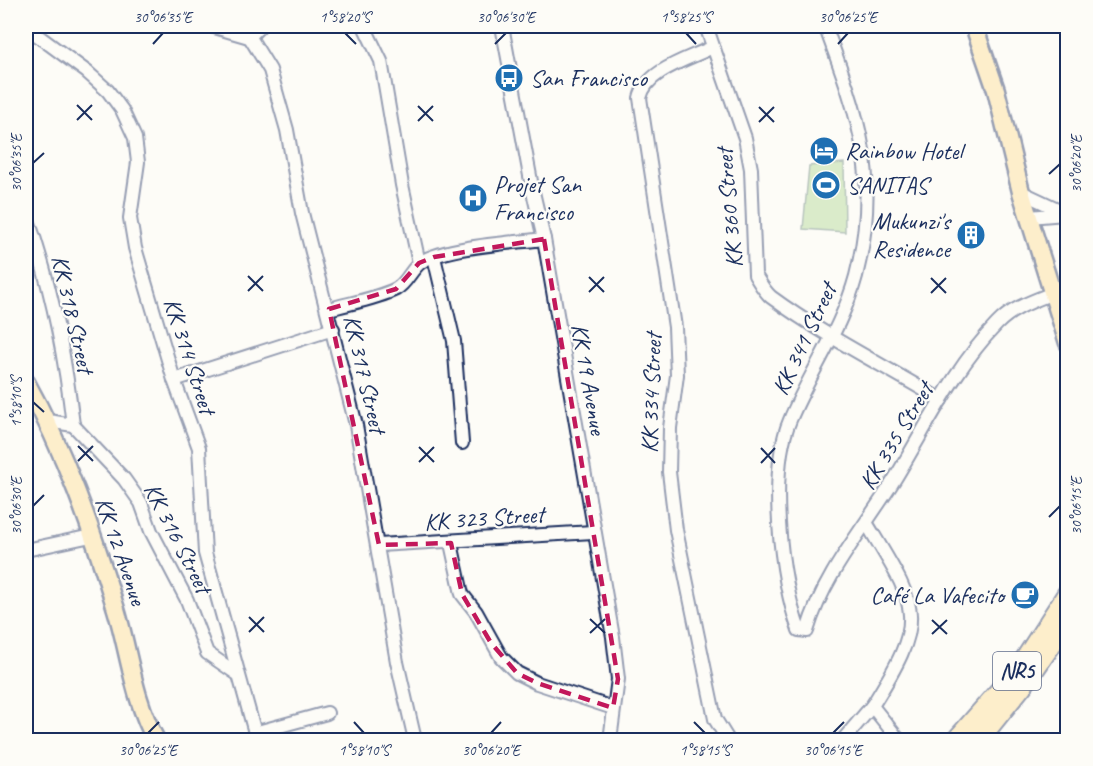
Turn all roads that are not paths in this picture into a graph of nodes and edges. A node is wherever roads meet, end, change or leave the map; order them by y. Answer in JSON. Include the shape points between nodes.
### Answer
{"nodes":[{"id":1,"x":211,"y":26,"type":"edge"},
{"id":2,"x":260,"y":26,"type":"edge"},
{"id":3,"x":364,"y":26,"type":"edge"},
{"id":4,"x":502,"y":26,"type":"edge"},
{"id":5,"x":706,"y":26,"type":"edge"},
{"id":6,"x":825,"y":26,"type":"edge"},
{"id":7,"x":974,"y":26,"type":"edge"},
{"id":8,"x":26,"y":27,"type":"edge"},
{"id":9,"x":246,"y":31,"type":"edge"},
{"id":10,"x":713,"y":47,"type":"junction"},
{"id":11,"x":1022,"y":192,"type":"junction"},
{"id":12,"x":26,"y":214,"type":"edge"},
{"id":13,"x":1067,"y":214,"type":"edge"},
{"id":14,"x":1029,"y":217,"type":"junction"},
{"id":15,"x":544,"y":239,"type":"junction"},
{"id":16,"x":434,"y":257,"type":"junction"},
{"id":17,"x":419,"y":263,"type":"junction"},
{"id":18,"x":1053,"y":293,"type":"junction"},
{"id":19,"x":328,"y":309,"type":"junction"},
{"id":20,"x":333,"y":329,"type":"junction"},
{"id":21,"x":833,"y":336,"type":"junction"},
{"id":22,"x":1068,"y":343,"type":"edge"},
{"id":23,"x":174,"y":380,"type":"junction"},
{"id":24,"x":26,"y":382,"type":"edge"},
{"id":25,"x":941,"y":400,"type":"junction"},
{"id":26,"x":48,"y":421,"type":"junction"},
{"id":27,"x":73,"y":425,"type":"junction"},
{"id":28,"x":462,"y":443,"type":"dead end"},
{"id":29,"x":867,"y":524,"type":"junction"},
{"id":30,"x":593,"y":531,"type":"junction"},
{"id":31,"x":91,"y":536,"type":"junction"},
{"id":32,"x":451,"y":543,"type":"junction"},
{"id":33,"x":379,"y":545,"type":"junction"},
{"id":34,"x":26,"y":550,"type":"edge"},
{"id":35,"x":1068,"y":592,"type":"edge"},
{"id":36,"x":1068,"y":621,"type":"edge"},
{"id":37,"x":807,"y":631,"type":"joint"},
{"id":38,"x":236,"y":673,"type":"junction"},
{"id":39,"x":872,"y":706,"type":"junction"},
{"id":40,"x":613,"y":708,"type":"junction"},
{"id":41,"x":327,"y":713,"type":"dead end"},
{"id":42,"x":255,"y":737,"type":"edge"},
{"id":43,"x":156,"y":741,"type":"edge"},
{"id":44,"x":415,"y":741,"type":"edge"},
{"id":45,"x":610,"y":741,"type":"edge"},
{"id":46,"x":728,"y":741,"type":"edge"},
{"id":47,"x":843,"y":741,"type":"edge"},
{"id":48,"x":899,"y":741,"type":"edge"},
{"id":49,"x":956,"y":741,"type":"edge"},
{"id":50,"x":979,"y":741,"type":"edge"}],
"edges":[{"from":1,"to":9,"type":"street"},
{"from":2,"to":9,"type":"street"},
{"from":3,"to":17,"type":"street","via":[[381,61]]},
{"from":4,"to":15,"type":"street","name":"KK 19 Avenue"},
{"from":5,"to":10,"type":"street","name":"KK 360 Street"},
{"from":6,"to":21,"type":"street","name":"KK 341 Street","via":[[855,108],[865,147],[867,182],[856,277]]},
{"from":7,"to":11,"type":"main road","via":[[996,90]]},
{"from":8,"to":23,"type":"street","name":"KK 314 Street","via":[[108,91],[135,138],[138,162],[130,218],[135,248]]},
{"from":9,"to":19,"type":"street","name":"KK 317 Street","via":[[270,70]]},
{"from":10,"to":21,"type":"street","name":"KK 360 Street","via":[[745,138],[751,169],[755,274],[770,296]]},
{"from":10,"to":46,"type":"street","name":"KK 334 Street","via":[[657,74],[642,89],[640,98],[675,327],[677,375],[669,472],[676,530],[715,719]]},
{"from":11,"to":13,"type":"street"},
{"from":11,"to":14,"type":"main road"},
{"from":12,"to":27,"type":"street","name":"KK 318 Street","via":[[48,291]]},
{"from":13,"to":14,"type":"street"},
{"from":14,"to":18,"type":"main road"},
{"from":15,"to":16,"type":"street"},
{"from":15,"to":30,"type":"street","name":"KK 19 Avenue"},
{"from":16,"to":17,"type":"street"},
{"from":16,"to":28,"type":"street","via":[[454,341]]},
{"from":17,"to":19,"type":"street","via":[[396,289]]},
{"from":18,"to":22,"type":"main road"},
{"from":18,"to":25,"type":"street","name":"KK 335 Street","via":[[1014,309],[999,321]]},
{"from":19,"to":20,"type":"street","name":"KK 317 Street"},
{"from":20,"to":23,"type":"street"},
{"from":20,"to":33,"type":"street","name":"KK 317 Street"},
{"from":21,"to":25,"type":"street","name":"KK 360 Street"},
{"from":21,"to":37,"type":"street","name":"KK 341 Street","via":[[789,423],[779,453],[777,491],[788,588],[799,630]]},
{"from":23,"to":38,"type":"street","name":"KK 314 Street","via":[[199,448],[205,554]]},
{"from":24,"to":26,"type":"main road","name":"KK 12 Avenue"},
{"from":25,"to":29,"type":"street","name":"KK 335 Street"},
{"from":26,"to":27,"type":"street"},
{"from":26,"to":31,"type":"main road","name":"KK 12 Avenue"},
{"from":27,"to":38,"type":"street","name":"KK 316 Street","via":[[141,503],[187,600],[207,653]]},
{"from":29,"to":37,"type":"street","name":"KK 335 Street","via":[[838,560]]},
{"from":29,"to":39,"type":"street","via":[[904,586],[911,620],[908,641]]},
{"from":30,"to":32,"type":"street","name":"KK 323 Street"},
{"from":30,"to":40,"type":"street","name":"KK 19 Avenue","via":[[618,679]]},
{"from":31,"to":34,"type":"street"},
{"from":31,"to":43,"type":"main road","name":"KK 12 Avenue","via":[[116,606],[143,712]]},
{"from":32,"to":33,"type":"street","name":"KK 323 Street"},
{"from":32,"to":40,"type":"street","via":[[462,594],[501,657],[517,673],[537,683]]},
{"from":33,"to":44,"type":"street","name":"KK 317 Street"},
{"from":35,"to":49,"type":"highway","number":"NR5","via":[[1019,668]]},
{"from":36,"to":50,"type":"highway","number":"NR5"},
{"from":38,"to":42,"type":"street","name":"KK 314 Street"},
{"from":39,"to":47,"type":"street"},
{"from":39,"to":48,"type":"street"},
{"from":40,"to":45,"type":"street","name":"KK 19 Avenue"},
{"from":41,"to":42,"type":"street"}]}
